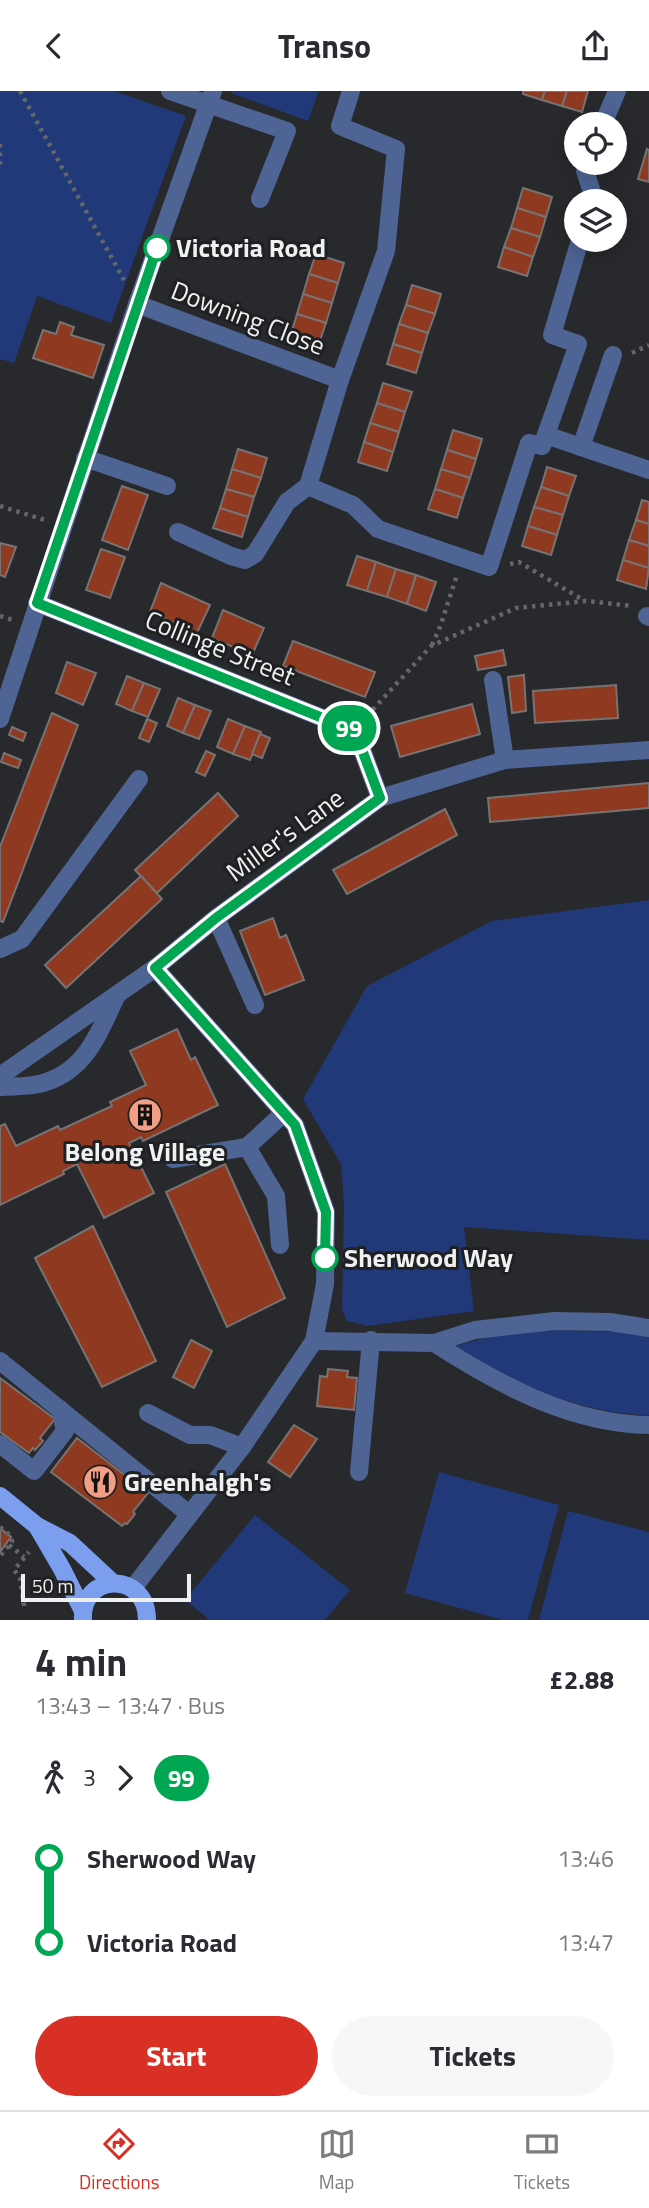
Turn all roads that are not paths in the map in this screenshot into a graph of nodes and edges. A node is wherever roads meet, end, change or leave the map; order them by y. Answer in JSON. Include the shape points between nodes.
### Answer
{"nodes":[{"id":1,"x":170,"y":91,"type":"edge"},
{"id":2,"x":351,"y":91,"type":"edge"},
{"id":3,"x":617,"y":91,"type":"edge"},
{"id":4,"x":211,"y":98,"type":"edge"},
{"id":5,"x":608,"y":112,"type":"edge"},
{"id":6,"x":260,"y":199,"type":"dead end"},
{"id":7,"x":576,"y":252,"type":"edge"},
{"id":8,"x":137,"y":304,"type":"junction"},
{"id":9,"x":613,"y":355,"type":"dead end"},
{"id":10,"x":340,"y":380,"type":"junction"},
{"id":11,"x":546,"y":435,"type":"junction"},
{"id":12,"x":581,"y":447,"type":"junction"},
{"id":13,"x":85,"y":458,"type":"junction"},
{"id":14,"x":649,"y":470,"type":"edge"},
{"id":15,"x":167,"y":486,"type":"dead end"},
{"id":16,"x":308,"y":486,"type":"junction"},
{"id":17,"x":178,"y":532,"type":"dead end"},
{"id":18,"x":37,"y":603,"type":"junction"},
{"id":19,"x":493,"y":680,"type":"dead end"},
{"id":20,"x":0,"y":719,"type":"edge"},
{"id":21,"x":649,"y":750,"type":"edge"},
{"id":22,"x":505,"y":760,"type":"junction"},
{"id":23,"x":139,"y":779,"type":"dead end"},
{"id":24,"x":380,"y":798,"type":"junction"},
{"id":25,"x":216,"y":918,"type":"junction"},
{"id":26,"x":0,"y":949,"type":"edge"},
{"id":27,"x":155,"y":968,"type":"junction"},
{"id":28,"x":116,"y":996,"type":"junction"},
{"id":29,"x":255,"y":1006,"type":"dead end"},
{"id":30,"x":0,"y":1076,"type":"edge"},
{"id":31,"x":0,"y":1087,"type":"edge"},
{"id":32,"x":284,"y":1112,"type":"junction"},
{"id":33,"x":247,"y":1147,"type":"junction"},
{"id":34,"x":173,"y":1159,"type":"dead end"},
{"id":35,"x":280,"y":1245,"type":"dead end"},
{"id":36,"x":649,"y":1328,"type":"edge"},
{"id":37,"x":371,"y":1340,"type":"junction"},
{"id":38,"x":314,"y":1341,"type":"junction"},
{"id":39,"x":433,"y":1343,"type":"junction"},
{"id":40,"x":0,"y":1361,"type":"edge"},
{"id":41,"x":60,"y":1409,"type":"junction"},
{"id":42,"x":148,"y":1412,"type":"dead end"},
{"id":43,"x":649,"y":1425,"type":"edge"},
{"id":44,"x":0,"y":1444,"type":"edge"},
{"id":45,"x":242,"y":1447,"type":"junction"},
{"id":46,"x":359,"y":1472,"type":"dead end"},
{"id":47,"x":0,"y":1496,"type":"edge"},
{"id":48,"x":189,"y":1514,"type":"junction"},
{"id":49,"x":37,"y":1526,"type":"junction"},
{"id":50,"x":113,"y":1583,"type":"junction"},
{"id":51,"x":133,"y":1588,"type":"junction"},
{"id":52,"x":83,"y":1617,"type":"edge"},
{"id":53,"x":152,"y":1617,"type":"edge"}],
"edges":[{"from":1,"to":4,"type":"street"},
{"from":2,"to":10,"type":"street","name":"Downing Close","via":[[340,126],[396,149],[386,251]]},
{"from":3,"to":5,"type":"street"},
{"from":4,"to":6,"type":"street","via":[[287,131]]},
{"from":4,"to":8,"type":"street"},
{"from":7,"to":11,"type":"street","via":[[552,335],[578,344]]},
{"from":8,"to":10,"type":"street","name":"Downing Close"},
{"from":8,"to":13,"type":"street"},
{"from":9,"to":12,"type":"street"},
{"from":10,"to":16,"type":"street","name":"Downing Close"},
{"from":11,"to":12,"type":"street"},
{"from":11,"to":16,"type":"street","via":[[542,446],[529,443],[489,567],[378,529],[353,505]]},
{"from":12,"to":14,"type":"street"},
{"from":13,"to":15,"type":"street"},
{"from":13,"to":18,"type":"street"},
{"from":16,"to":17,"type":"street","via":[[287,502],[255,554],[245,560]]},
{"from":18,"to":20,"type":"street"},
{"from":18,"to":24,"type":"street","name":"Collinge Street","via":[[355,731]]},
{"from":19,"to":22,"type":"street"},
{"from":21,"to":22,"type":"street","name":"Miller's Lane"},
{"from":22,"to":24,"type":"street","name":"Miller's Lane"},
{"from":23,"to":26,"type":"street","via":[[22,939]]},
{"from":24,"to":25,"type":"street","name":"Miller's Lane"},
{"from":25,"to":27,"type":"street","name":"Miller's Lane"},
{"from":25,"to":29,"type":"street"},
{"from":27,"to":28,"type":"street","name":"Miller's Lane"},
{"from":27,"to":32,"type":"street"},
{"from":28,"to":30,"type":"street","name":"Miller's Lane"},
{"from":28,"to":31,"type":"street","via":[[95,1043],[80,1063],[61,1077]]},
{"from":32,"to":33,"type":"street"},
{"from":32,"to":38,"type":"street","via":[[295,1125],[326,1212],[325,1284]]},
{"from":33,"to":34,"type":"street"},
{"from":33,"to":35,"type":"street","via":[[276,1196]]},
{"from":36,"to":39,"type":"street","via":[[554,1321],[475,1330]]},
{"from":37,"to":38,"type":"street"},
{"from":37,"to":39,"type":"street"},
{"from":37,"to":46,"type":"street"},
{"from":38,"to":45,"type":"street"},
{"from":39,"to":43,"type":"street","via":[[532,1398],[578,1415]]},
{"from":40,"to":41,"type":"street"},
{"from":41,"to":44,"type":"street","via":[[65,1431],[34,1471]]},
{"from":41,"to":48,"type":"street"},
{"from":42,"to":45,"type":"street","via":[[190,1435],[210,1435]]},
{"from":45,"to":48,"type":"street"},
{"from":47,"to":49,"type":"main road"},
{"from":48,"to":51,"type":"street"},
{"from":49,"to":50,"type":"main road","via":[[70,1543]]},
{"from":49,"to":52,"type":"main road"},
{"from":50,"to":51,"type":"main road"},
{"from":50,"to":52,"type":"main road","via":[[93,1592]]},
{"from":51,"to":53,"type":"main road"}]}
